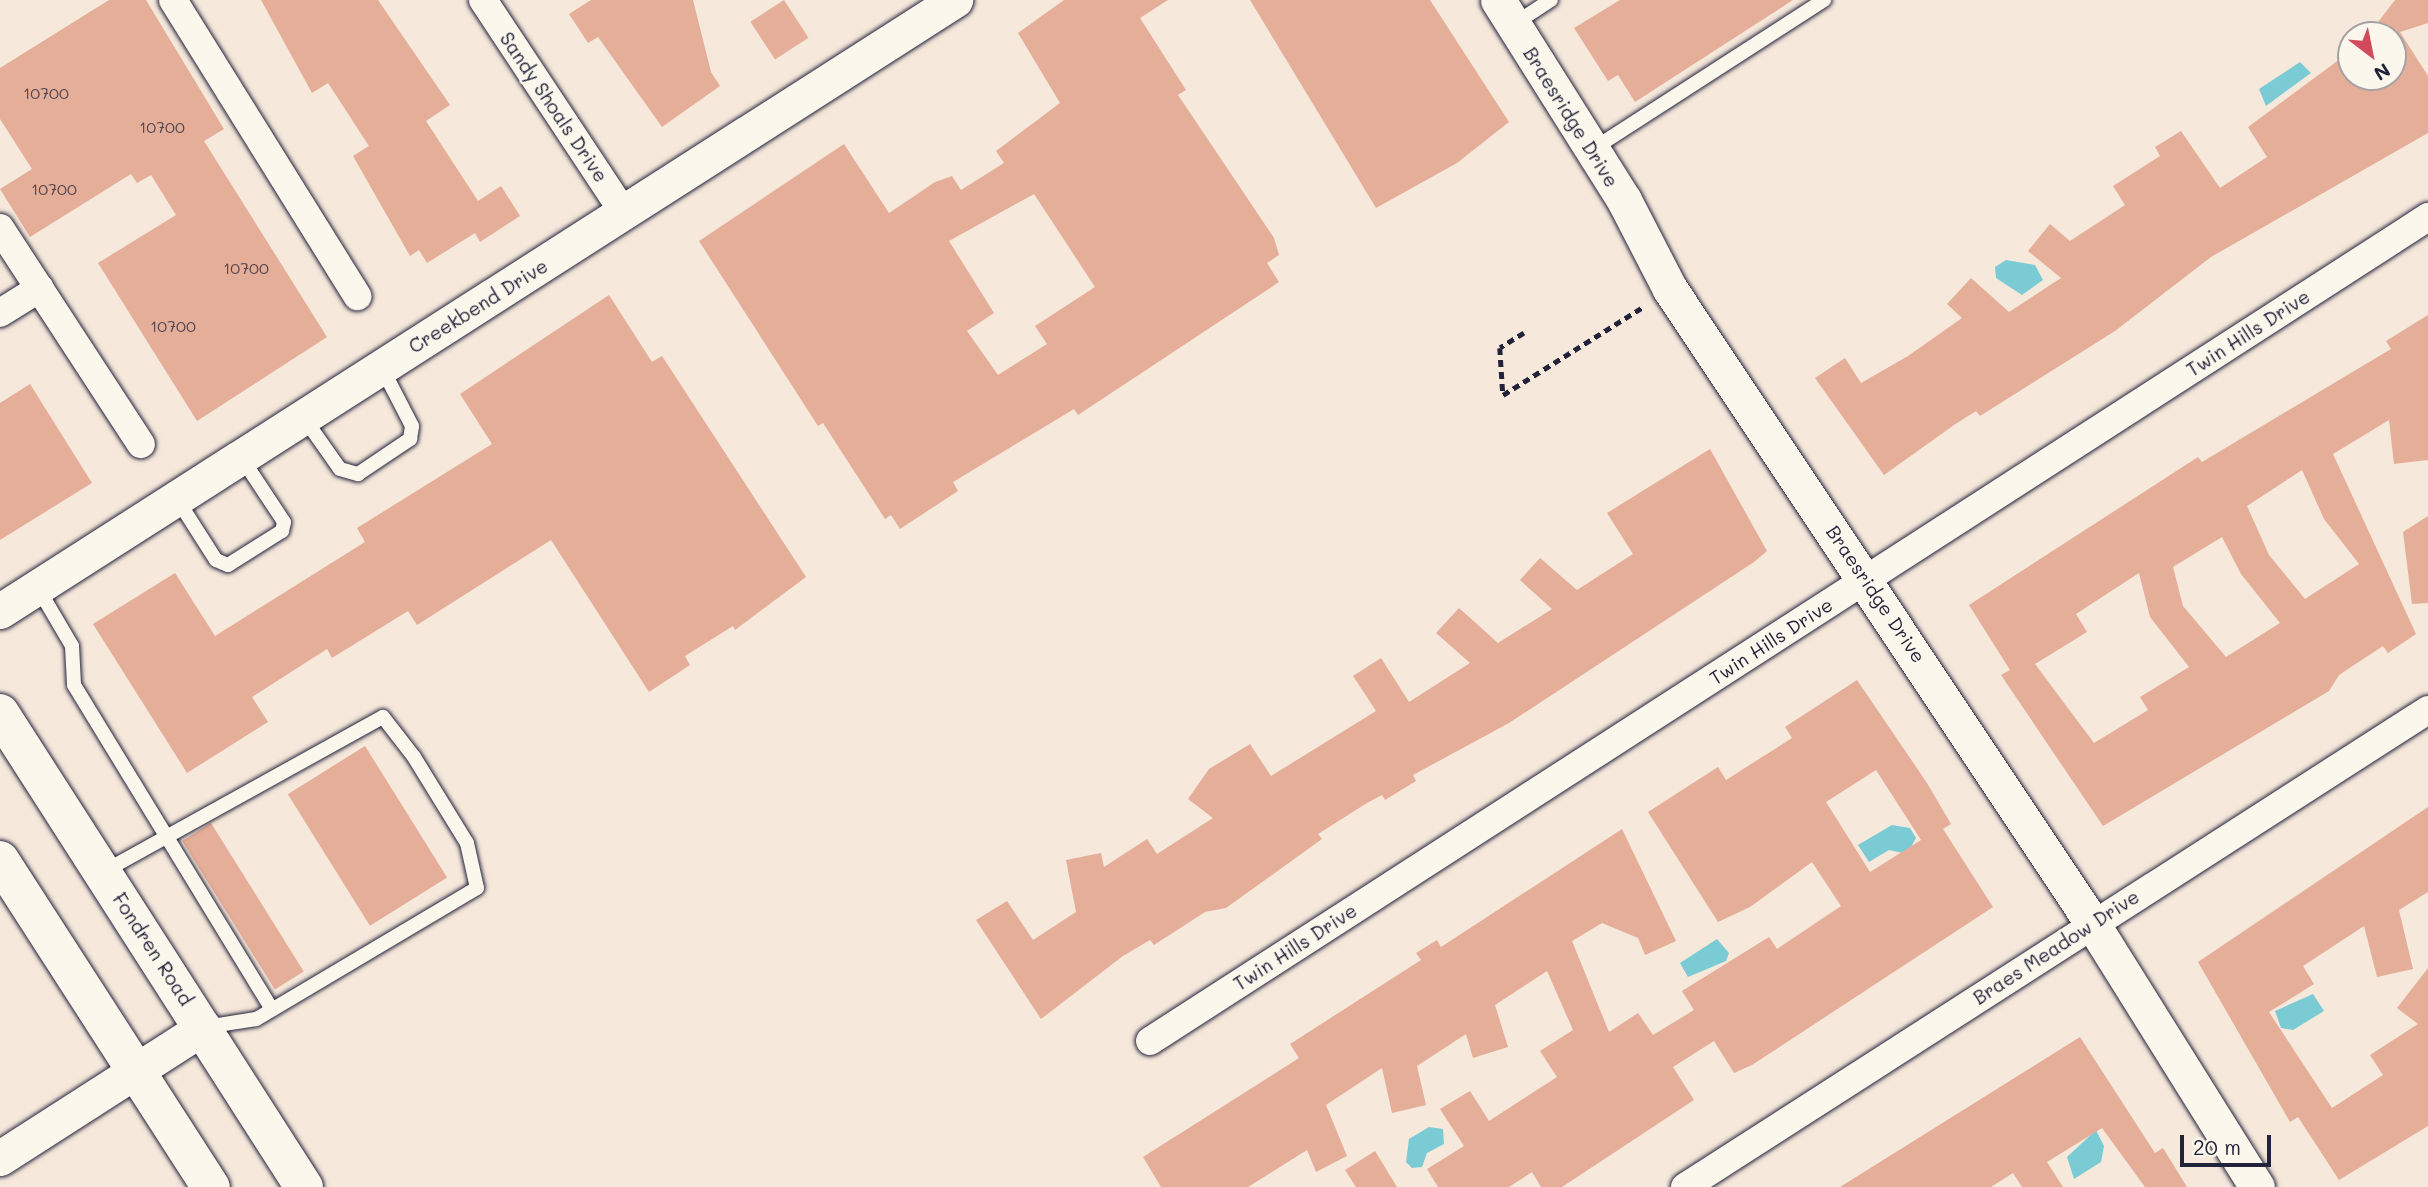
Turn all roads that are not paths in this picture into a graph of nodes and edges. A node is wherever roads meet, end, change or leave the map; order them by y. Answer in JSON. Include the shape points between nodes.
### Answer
{"nodes":[{"id":1,"x":173,"y":0,"type":"edge"},
{"id":2,"x":483,"y":0,"type":"edge"},
{"id":3,"x":955,"y":0,"type":"edge"},
{"id":4,"x":1551,"y":0,"type":"edge"},
{"id":5,"x":1825,"y":0,"type":"edge"},
{"id":6,"x":1506,"y":12,"type":"edge"},
{"id":7,"x":1591,"y":150,"type":"junction"},
{"id":8,"x":625,"y":213,"type":"junction"},
{"id":9,"x":2428,"y":217,"type":"edge"},
{"id":10,"x":0,"y":228,"type":"edge"},
{"id":11,"x":40,"y":288,"type":"junction"},
{"id":12,"x":357,"y":296,"type":"dead end"},
{"id":13,"x":0,"y":313,"type":"edge"},
{"id":14,"x":381,"y":367,"type":"junction"},
{"id":15,"x":304,"y":417,"type":"junction"},
{"id":16,"x":141,"y":444,"type":"dead end"},
{"id":17,"x":241,"y":457,"type":"junction"},
{"id":18,"x":176,"y":498,"type":"junction"},
{"id":19,"x":1867,"y":579,"type":"junction"},
{"id":20,"x":38,"y":587,"type":"junction"},
{"id":21,"x":0,"y":611,"type":"edge"},
{"id":22,"x":2428,"y":710,"type":"edge"},
{"id":23,"x":0,"y":713,"type":"edge"},
{"id":24,"x":164,"y":834,"type":"junction"},
{"id":25,"x":0,"y":860,"type":"edge"},
{"id":26,"x":103,"y":872,"type":"junction"},
{"id":27,"x":2092,"y":923,"type":"junction"},
{"id":28,"x":272,"y":1009,"type":"junction"},
{"id":29,"x":204,"y":1027,"type":"junction"},
{"id":30,"x":1150,"y":1041,"type":"dead end"},
{"id":31,"x":136,"y":1070,"type":"junction"},
{"id":32,"x":0,"y":1158,"type":"edge"},
{"id":33,"x":211,"y":1187,"type":"edge"},
{"id":34,"x":304,"y":1187,"type":"edge"},
{"id":35,"x":1685,"y":1187,"type":"edge"},
{"id":36,"x":2257,"y":1187,"type":"edge"}],
"edges":[{"from":1,"to":12,"type":"street"},
{"from":2,"to":8,"type":"street","name":"Sandy Shoals Drive"},
{"from":3,"to":8,"type":"street","name":"Creekbend Drive"},
{"from":4,"to":6,"type":"lane"},
{"from":5,"to":7,"type":"lane"},
{"from":6,"to":7,"type":"street","name":"Braesridge Drive"},
{"from":7,"to":19,"type":"street","name":"Braesridge Drive","via":[[1670,289]]},
{"from":8,"to":14,"type":"street","name":"Creekbend Drive"},
{"from":9,"to":19,"type":"street","name":"Twin Hills Drive"},
{"from":10,"to":11,"type":"street"},
{"from":11,"to":13,"type":"street"},
{"from":11,"to":16,"type":"street"},
{"from":14,"to":15,"type":"street","name":"Creekbend Drive"},
{"from":14,"to":15,"type":"lane","via":[[412,426],[410,439],[358,474],[340,469]]},
{"from":15,"to":17,"type":"street","name":"Creekbend Drive"},
{"from":17,"to":18,"type":"street","name":"Creekbend Drive"},
{"from":17,"to":18,"type":"lane","via":[[284,522],[282,531],[239,559],[228,565],[216,560]]},
{"from":18,"to":20,"type":"street","name":"Creekbend Drive"},
{"from":19,"to":27,"type":"street","name":"Braesridge Drive"},
{"from":19,"to":30,"type":"street","name":"Twin Hills Drive"},
{"from":20,"to":21,"type":"street","name":"Creekbend Drive"},
{"from":20,"to":24,"type":"lane","via":[[72,646],[74,685]]},
{"from":22,"to":27,"type":"street","name":"Braes Meadow Drive"},
{"from":23,"to":26,"type":"main road","name":"Fondren Road"},
{"from":24,"to":26,"type":"lane"},
{"from":24,"to":28,"type":"lane"},
{"from":24,"to":28,"type":"lane","via":[[383,718],[414,757],[467,843],[477,888]]},
{"from":25,"to":31,"type":"main road"},
{"from":26,"to":29,"type":"main road","name":"Fondren Road"},
{"from":27,"to":35,"type":"street","name":"Braes Meadow Drive"},
{"from":27,"to":36,"type":"street","name":"Braesridge Drive"},
{"from":28,"to":29,"type":"lane","via":[[256,1019]]},
{"from":29,"to":31,"type":"street"},
{"from":29,"to":34,"type":"main road","name":"Fondren Road"},
{"from":31,"to":32,"type":"street"},
{"from":31,"to":33,"type":"main road"}]}
